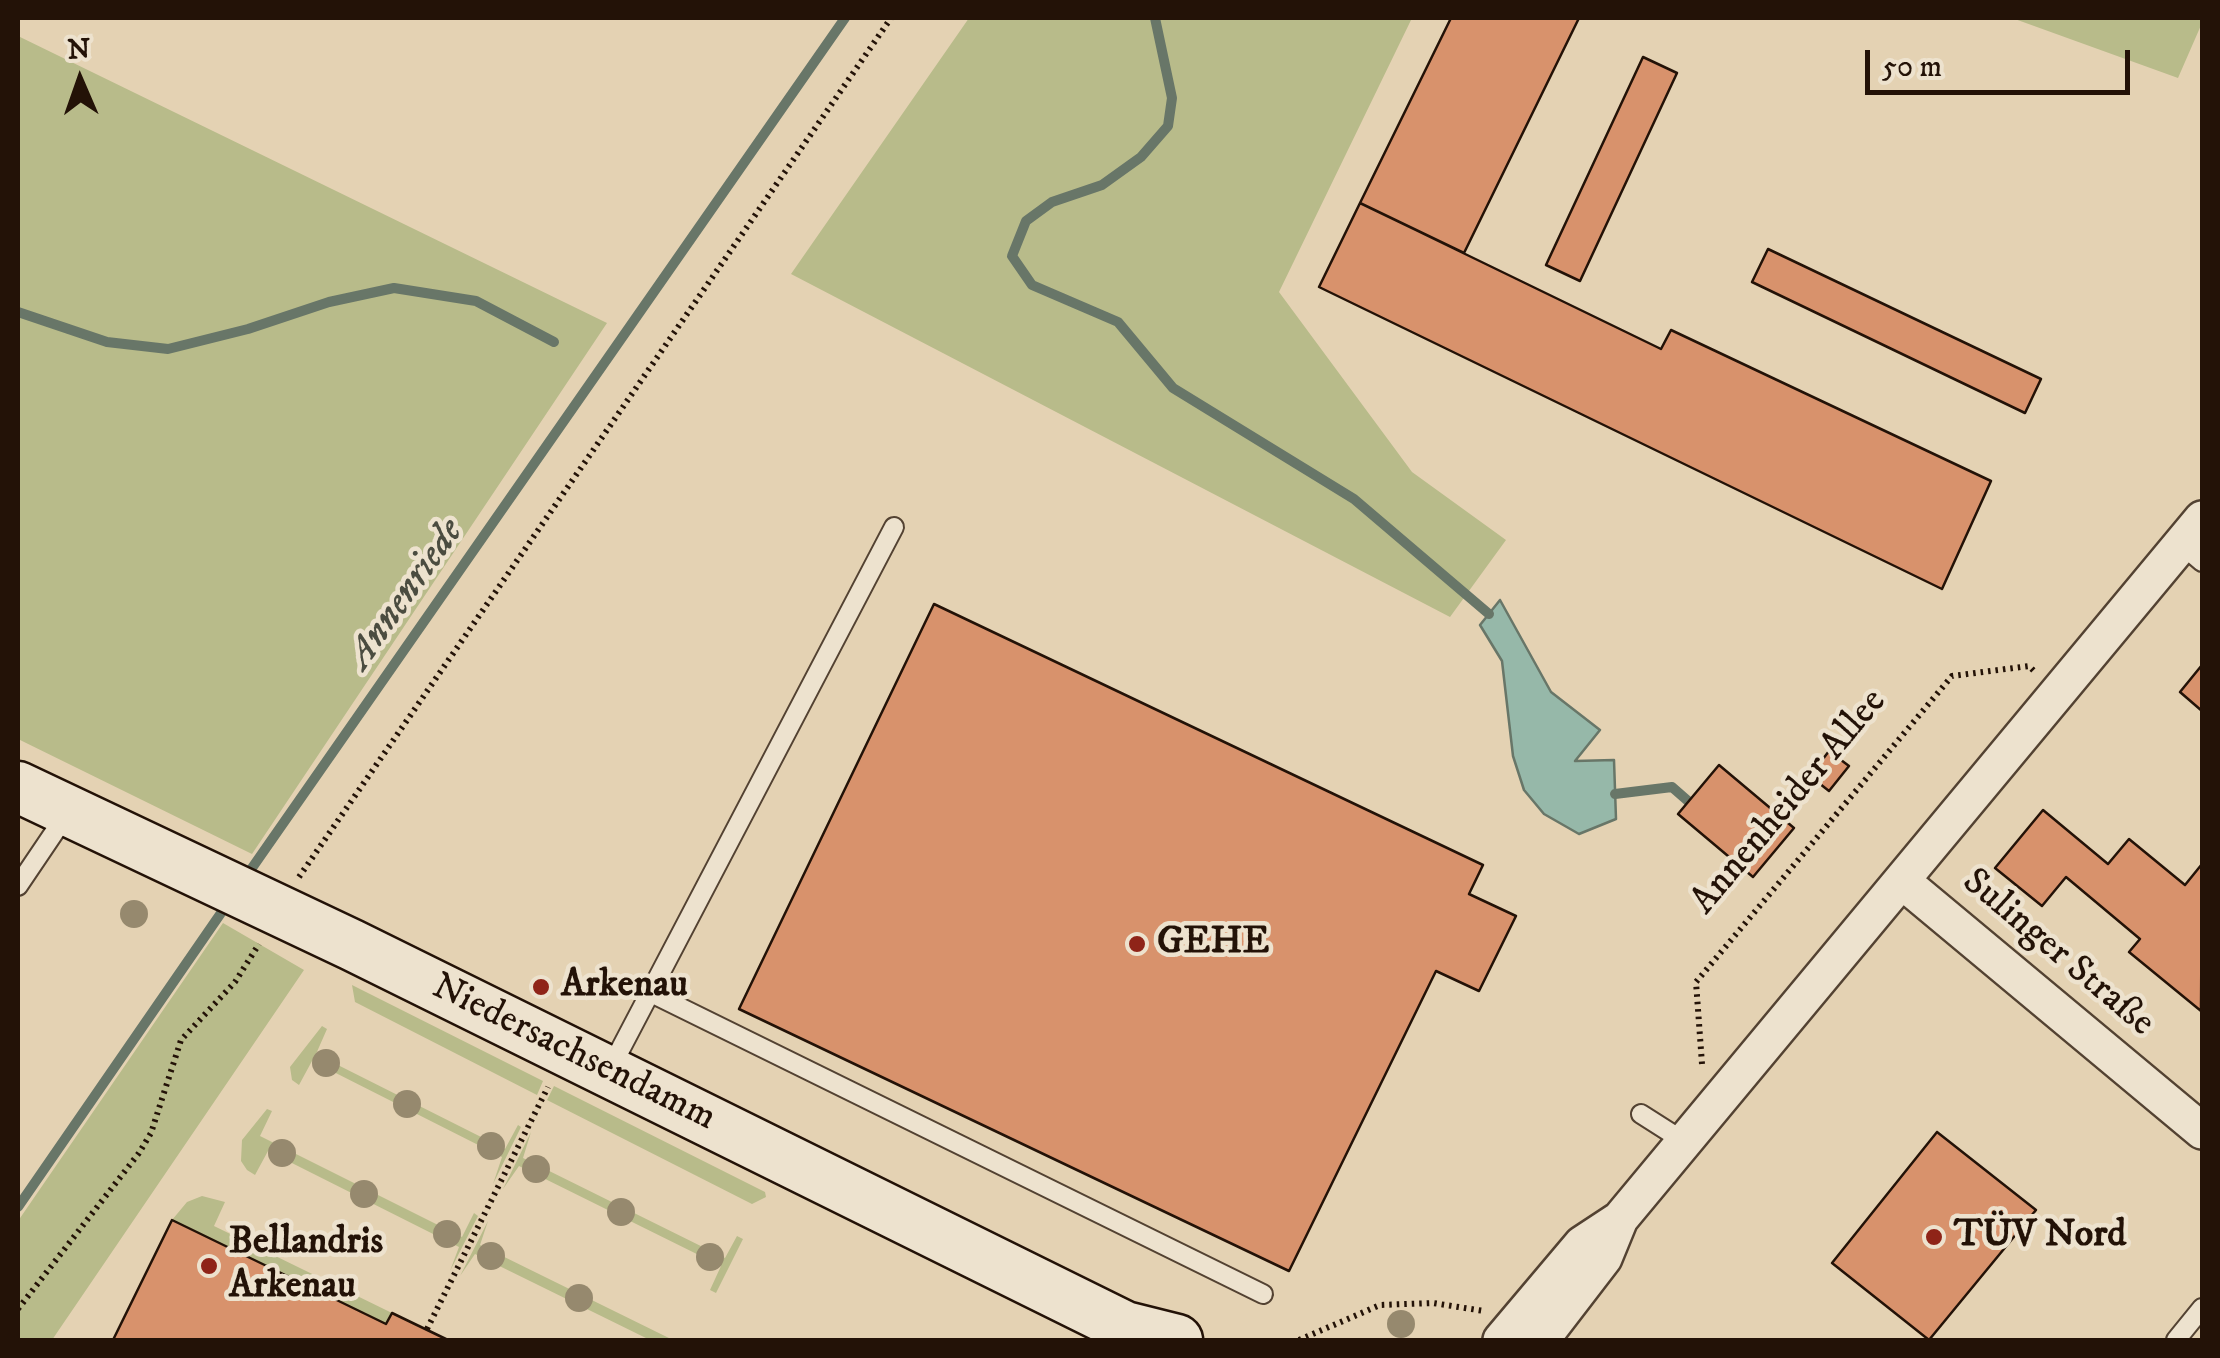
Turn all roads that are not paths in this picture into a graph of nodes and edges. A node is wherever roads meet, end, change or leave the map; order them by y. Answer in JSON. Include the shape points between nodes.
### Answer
{"nodes":[{"id":1,"x":894,"y":527,"type":"dead end"},
{"id":2,"x":2196,"y":542,"type":"edge"},
{"id":3,"x":18,"y":788,"type":"edge"},
{"id":4,"x":68,"y":811,"type":"junction"},
{"id":5,"x":1902,"y":881,"type":"junction"},
{"id":6,"x":18,"y":886,"type":"edge"},
{"id":7,"x":649,"y":992,"type":"junction"},
{"id":8,"x":588,"y":1060,"type":"junction"},
{"id":9,"x":1640,"y":1114,"type":"dead end"},
{"id":10,"x":2202,"y":1131,"type":"edge"},
{"id":11,"x":1685,"y":1142,"type":"junction"},
{"id":12,"x":1263,"y":1294,"type":"dead end"},
{"id":13,"x":2199,"y":1319,"type":"edge"},
{"id":14,"x":1131,"y":1334,"type":"edge"},
{"id":15,"x":1520,"y":1335,"type":"edge"},
{"id":16,"x":1177,"y":1340,"type":"edge"},
{"id":17,"x":2176,"y":1340,"type":"edge"}],
"edges":[{"from":1,"to":7,"type":"lane"},
{"from":2,"to":5,"type":"street","via":[[2059,692]]},
{"from":3,"to":4,"type":"main road","name":"Niedersachsendamm"},
{"from":4,"to":6,"type":"lane"},
{"from":4,"to":8,"type":"main road","name":"Niedersachsendamm"},
{"from":5,"to":10,"type":"street","name":"Sulinger Straße"},
{"from":5,"to":11,"type":"street"},
{"from":7,"to":8,"type":"lane"},
{"from":7,"to":12,"type":"lane"},
{"from":8,"to":14,"type":"main road","name":"Niedersachsendamm"},
{"from":9,"to":11,"type":"lane"},
{"from":11,"to":15,"type":"street","via":[[1620,1219],[1582,1244]]},
{"from":13,"to":17,"type":"lane"},
{"from":14,"to":16,"type":"main road","name":"Niedersachsendamm"}]}
